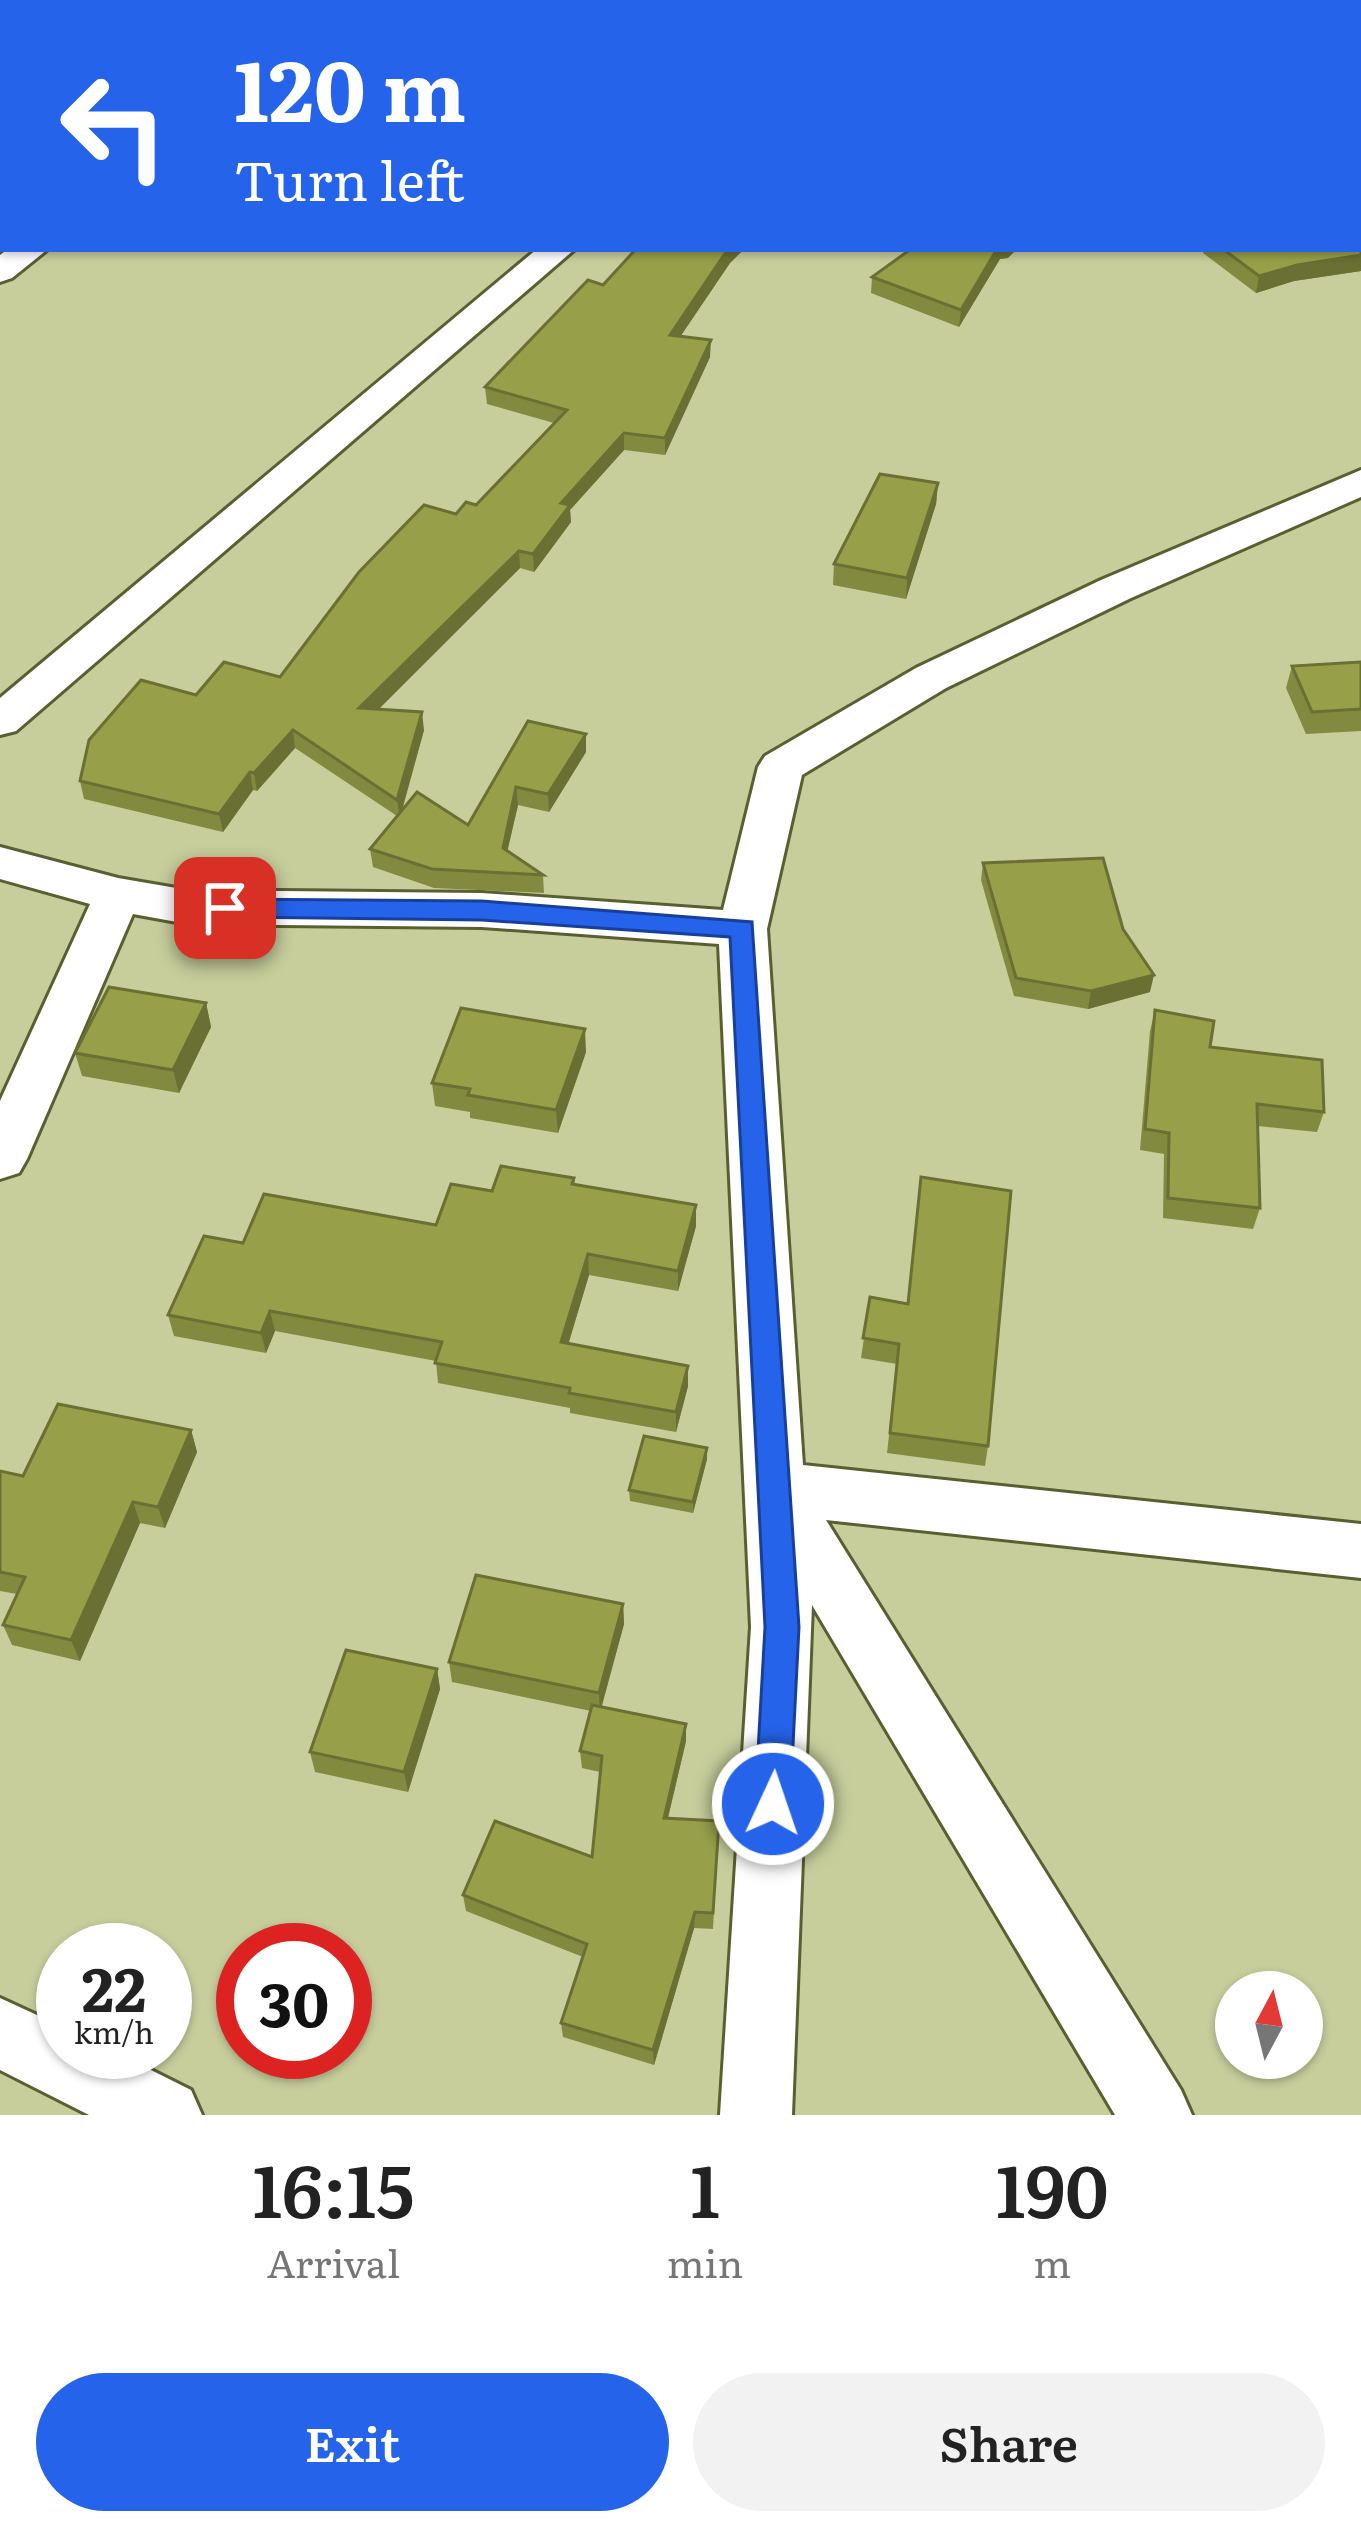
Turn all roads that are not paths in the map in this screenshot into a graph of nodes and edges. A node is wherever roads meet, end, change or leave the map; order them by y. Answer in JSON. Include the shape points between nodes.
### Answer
{"nodes":[{"id":1,"x":28,"y":252,"type":"edge"},
{"id":2,"x":552,"y":252,"type":"edge"},
{"id":3,"x":0,"y":271,"type":"edge"},
{"id":4,"x":1361,"y":482,"type":"edge"},
{"id":5,"x":0,"y":721,"type":"edge"},
{"id":6,"x":0,"y":863,"type":"edge"},
{"id":7,"x":118,"y":895,"type":"junction"},
{"id":8,"x":743,"y":929,"type":"junction"},
{"id":9,"x":0,"y":1159,"type":"edge"},
{"id":10,"x":774,"y":1487,"type":"junction"},
{"id":11,"x":1361,"y":1551,"type":"edge"},
{"id":12,"x":0,"y":2033,"type":"edge"},
{"id":13,"x":166,"y":2115,"type":"edge"},
{"id":14,"x":756,"y":2115,"type":"edge"},
{"id":15,"x":1156,"y":2115,"type":"edge"}],
"edges":[{"from":1,"to":3,"type":"street"},
{"from":2,"to":5,"type":"street"},
{"from":4,"to":8,"type":"street","via":[[932,678],[781,766]]},
{"from":6,"to":7,"type":"street"},
{"from":7,"to":8,"type":"street","via":[[188,907],[482,910]]},
{"from":7,"to":9,"type":"street"},
{"from":8,"to":10,"type":"street"},
{"from":10,"to":11,"type":"street"},
{"from":10,"to":14,"type":"street","via":[[782,1627]]},
{"from":10,"to":15,"type":"street"},
{"from":12,"to":13,"type":"street"}]}
